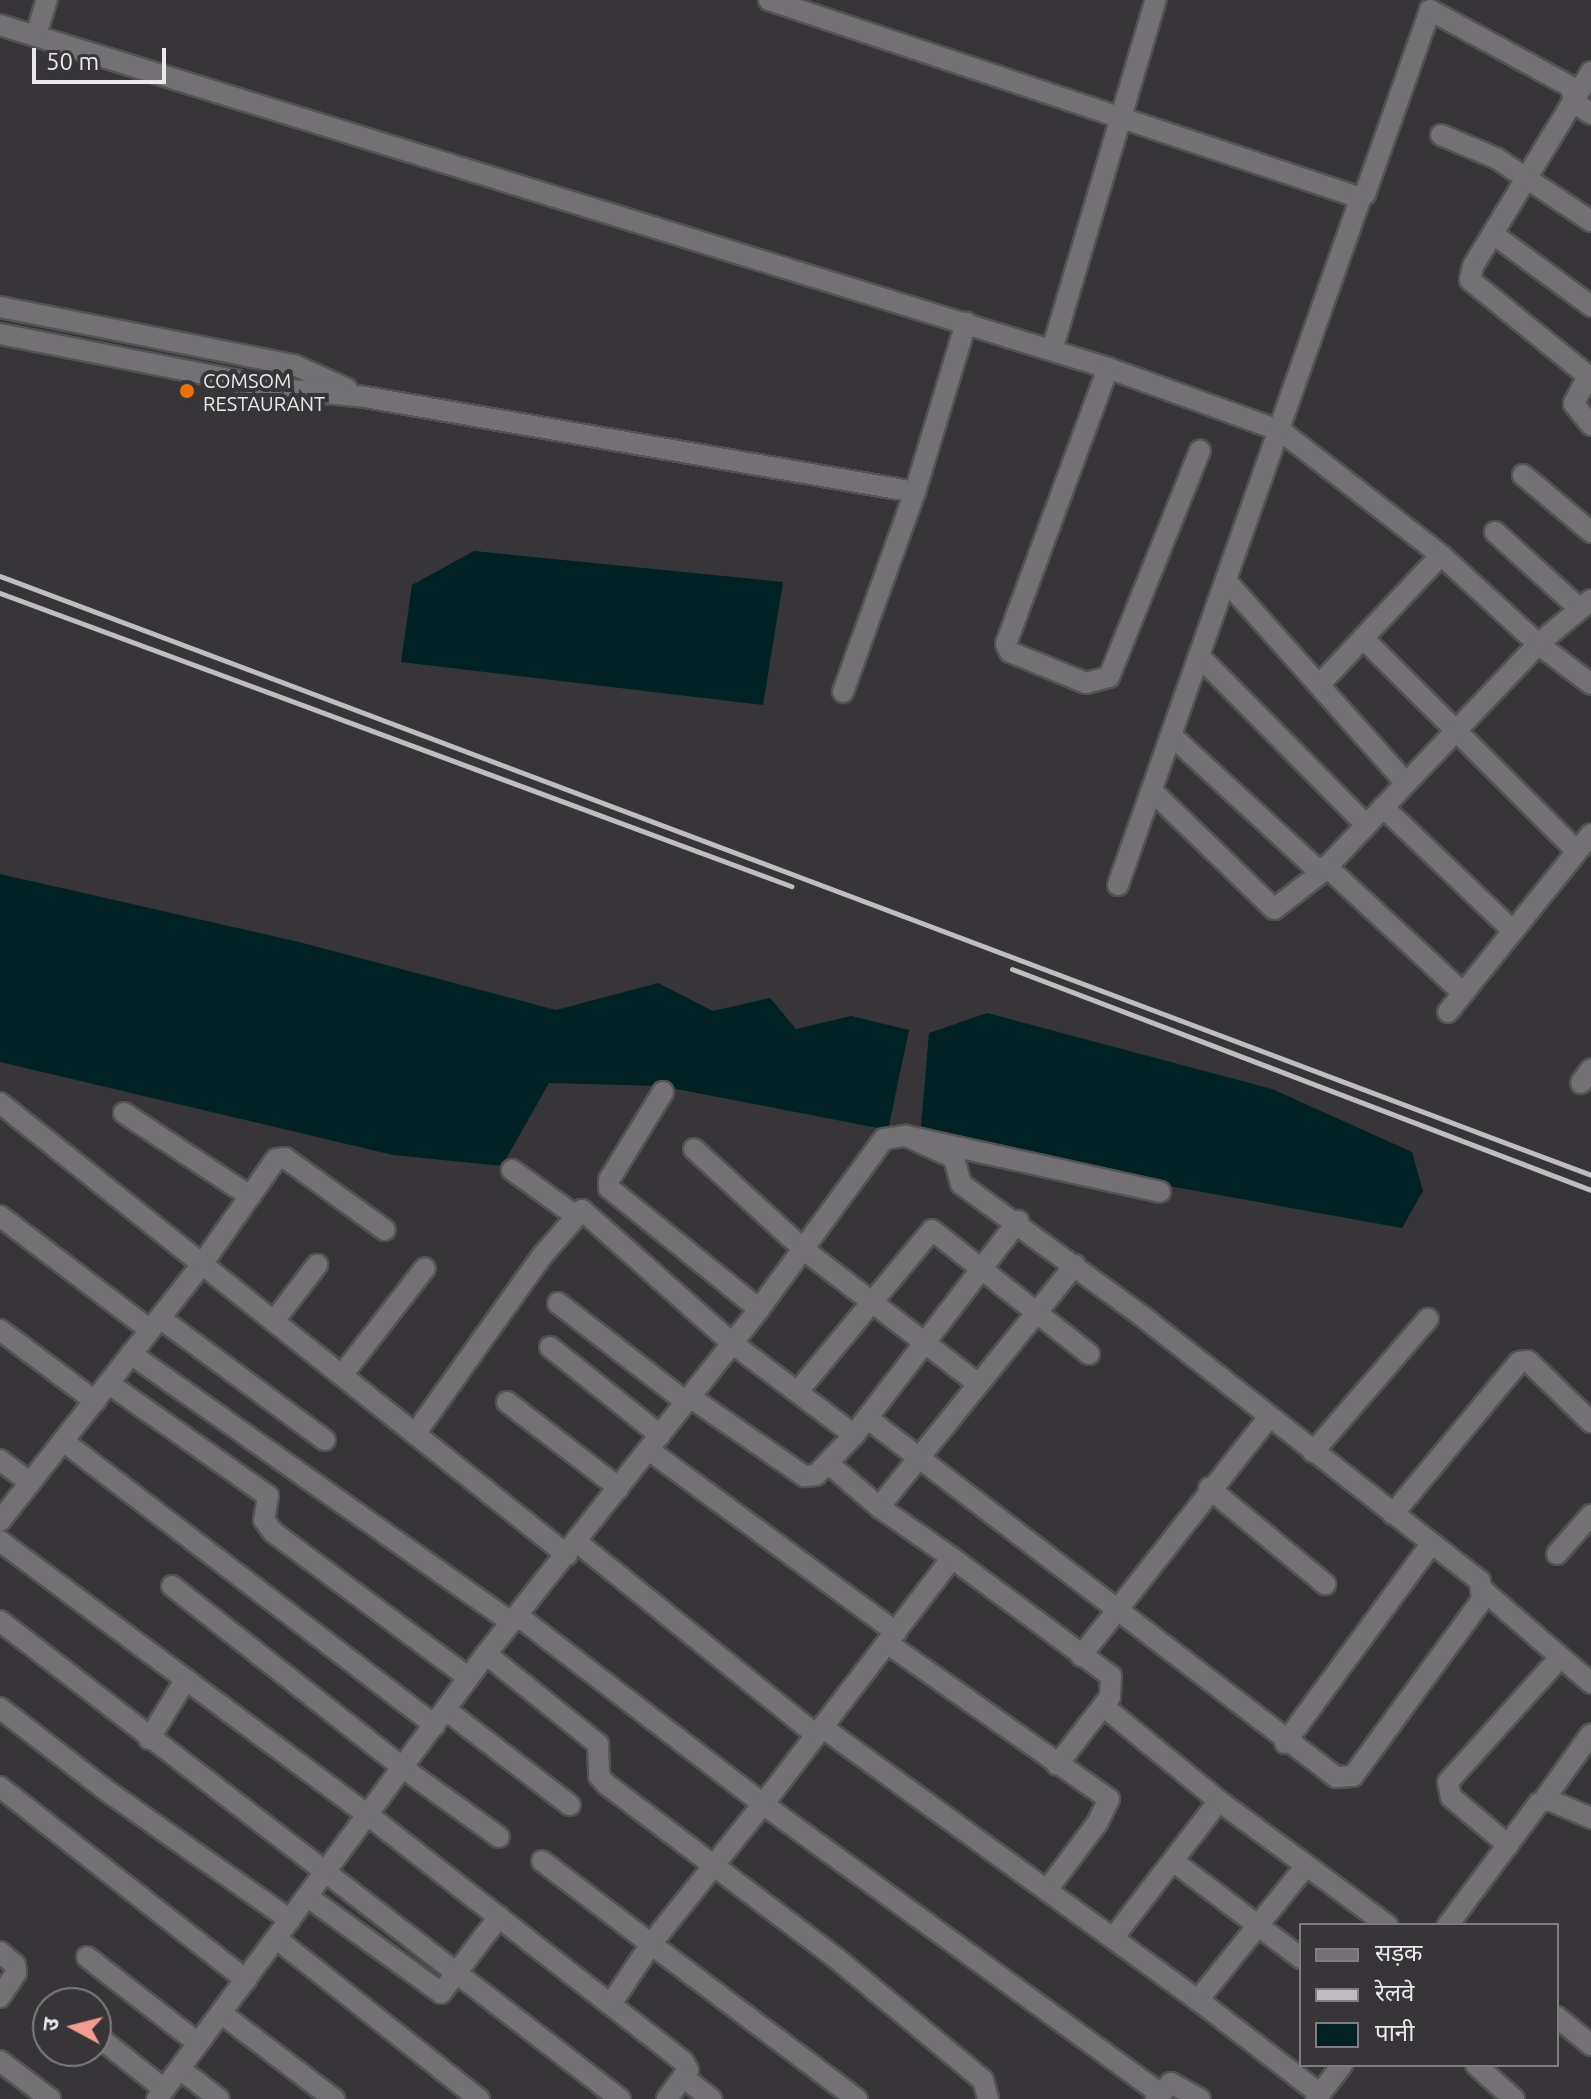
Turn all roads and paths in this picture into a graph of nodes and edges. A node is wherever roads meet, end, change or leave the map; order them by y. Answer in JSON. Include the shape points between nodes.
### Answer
{"nodes":[{"id":1,"x":47,"y":0,"type":"edge"},
{"id":2,"x":769,"y":0,"type":"edge"},
{"id":3,"x":1156,"y":0,"type":"edge"},
{"id":4,"x":1432,"y":5,"type":"edge"},
{"id":5,"x":0,"y":25,"type":"edge"},
{"id":6,"x":36,"y":35,"type":"junction"},
{"id":7,"x":1591,"y":72,"type":"edge"},
{"id":8,"x":1573,"y":101,"type":"junction"},
{"id":9,"x":1591,"y":114,"type":"edge"},
{"id":10,"x":1120,"y":121,"type":"junction"},
{"id":11,"x":1441,"y":135,"type":"dead end"},
{"id":12,"x":1527,"y":177,"type":"junction"},
{"id":13,"x":1361,"y":197,"type":"junction"},
{"id":14,"x":1591,"y":221,"type":"edge"},
{"id":15,"x":1493,"y":234,"type":"junction"},
{"id":16,"x":1591,"y":306,"type":"edge"},
{"id":17,"x":3,"y":308,"type":"edge"},
{"id":18,"x":966,"y":323,"type":"junction"},
{"id":19,"x":1,"y":334,"type":"edge"},
{"id":20,"x":1052,"y":350,"type":"junction"},
{"id":21,"x":1108,"y":368,"type":"junction"},
{"id":22,"x":365,"y":397,"type":"junction"},
{"id":23,"x":1591,"y":425,"type":"edge"},
{"id":24,"x":1281,"y":431,"type":"junction"},
{"id":25,"x":1200,"y":451,"type":"dead end"},
{"id":26,"x":1523,"y":475,"type":"dead end"},
{"id":27,"x":915,"y":492,"type":"junction"},
{"id":28,"x":1495,"y":532,"type":"dead end"},
{"id":29,"x":1591,"y":532,"type":"edge"},
{"id":30,"x":1441,"y":555,"type":"junction"},
{"id":31,"x":1227,"y":582,"type":"junction"},
{"id":32,"x":1586,"y":604,"type":"edge"},
{"id":33,"x":1363,"y":638,"type":"junction"},
{"id":34,"x":1538,"y":644,"type":"junction"},
{"id":35,"x":1200,"y":657,"type":"junction"},
{"id":36,"x":1591,"y":684,"type":"edge"},
{"id":37,"x":1319,"y":685,"type":"junction"},
{"id":38,"x":843,"y":692,"type":"dead end"},
{"id":39,"x":1456,"y":730,"type":"junction"},
{"id":40,"x":1172,"y":736,"type":"junction"},
{"id":41,"x":1406,"y":783,"type":"junction"},
{"id":42,"x":1152,"y":791,"type":"junction"},
{"id":43,"x":1383,"y":807,"type":"junction"},
{"id":44,"x":1366,"y":825,"type":"junction"},
{"id":45,"x":1591,"y":834,"type":"edge"},
{"id":46,"x":1577,"y":851,"type":"junction"},
{"id":47,"x":1323,"y":870,"type":"junction"},
{"id":48,"x":1118,"y":885,"type":"dead end"},
{"id":49,"x":1513,"y":931,"type":"junction"},
{"id":50,"x":1463,"y":993,"type":"junction"},
{"id":51,"x":1448,"y":1012,"type":"dead end"},
{"id":52,"x":663,"y":1092,"type":"dead end"},
{"id":53,"x":0,"y":1103,"type":"edge"},
{"id":54,"x":124,"y":1113,"type":"dead end"},
{"id":55,"x":906,"y":1136,"type":"junction"},
{"id":56,"x":694,"y":1149,"type":"dead end"},
{"id":57,"x":512,"y":1170,"type":"dead end"},
{"id":58,"x":1160,"y":1192,"type":"dead end"},
{"id":59,"x":250,"y":1196,"type":"junction"},
{"id":60,"x":0,"y":1216,"type":"edge"},
{"id":61,"x":576,"y":1216,"type":"junction"},
{"id":62,"x":1018,"y":1221,"type":"junction"},
{"id":63,"x":385,"y":1230,"type":"dead end"},
{"id":64,"x":803,"y":1249,"type":"junction"},
{"id":65,"x":202,"y":1264,"type":"junction"},
{"id":66,"x":317,"y":1265,"type":"dead end"},
{"id":67,"x":1075,"y":1265,"type":"junction"},
{"id":68,"x":983,"y":1267,"type":"junction"},
{"id":69,"x":425,"y":1268,"type":"dead end"},
{"id":70,"x":871,"y":1301,"type":"junction"},
{"id":71,"x":558,"y":1303,"type":"dead end"},
{"id":72,"x":759,"y":1309,"type":"junction"},
{"id":73,"x":1037,"y":1312,"type":"junction"},
{"id":74,"x":1428,"y":1319,"type":"dead end"},
{"id":75,"x":274,"y":1321,"type":"junction"},
{"id":76,"x":155,"y":1324,"type":"junction"},
{"id":77,"x":0,"y":1330,"type":"edge"},
{"id":78,"x":732,"y":1343,"type":"junction"},
{"id":79,"x":924,"y":1343,"type":"junction"},
{"id":80,"x":550,"y":1347,"type":"dead end"},
{"id":81,"x":131,"y":1354,"type":"junction"},
{"id":82,"x":1089,"y":1354,"type":"dead end"},
{"id":83,"x":342,"y":1375,"type":"junction"},
{"id":84,"x":108,"y":1383,"type":"junction"},
{"id":85,"x":978,"y":1384,"type":"junction"},
{"id":86,"x":798,"y":1391,"type":"junction"},
{"id":87,"x":688,"y":1400,"type":"junction"},
{"id":88,"x":95,"y":1401,"type":"junction"},
{"id":89,"x":507,"y":1402,"type":"dead end"},
{"id":90,"x":1269,"y":1417,"type":"junction"},
{"id":91,"x":867,"y":1418,"type":"junction"},
{"id":92,"x":1591,"y":1422,"type":"edge"},
{"id":93,"x":415,"y":1434,"type":"junction"},
{"id":94,"x":854,"y":1435,"type":"junction"},
{"id":95,"x":325,"y":1440,"type":"dead end"},
{"id":96,"x":63,"y":1441,"type":"junction"},
{"id":97,"x":655,"y":1442,"type":"junction"},
{"id":98,"x":1313,"y":1452,"type":"junction"},
{"id":99,"x":919,"y":1457,"type":"junction"},
{"id":100,"x":0,"y":1460,"type":"edge"},
{"id":101,"x":829,"y":1464,"type":"junction"},
{"id":102,"x":30,"y":1483,"type":"junction"},
{"id":103,"x":619,"y":1488,"type":"junction"},
{"id":104,"x":1209,"y":1488,"type":"junction"},
{"id":105,"x":879,"y":1507,"type":"junction"},
{"id":106,"x":1393,"y":1514,"type":"junction"},
{"id":107,"x":1591,"y":1515,"type":"edge"},
{"id":108,"x":0,"y":1521,"type":"edge"},
{"id":109,"x":0,"y":1541,"type":"edge"},
{"id":110,"x":1431,"y":1544,"type":"junction"},
{"id":111,"x":572,"y":1548,"type":"junction"},
{"id":112,"x":1557,"y":1554,"type":"dead end"},
{"id":113,"x":952,"y":1558,"type":"junction"},
{"id":114,"x":1325,"y":1584,"type":"dead end"},
{"id":115,"x":172,"y":1586,"type":"dead end"},
{"id":116,"x":1484,"y":1591,"type":"junction"},
{"id":117,"x":1115,"y":1612,"type":"junction"},
{"id":118,"x":515,"y":1620,"type":"junction"},
{"id":119,"x":0,"y":1621,"type":"edge"},
{"id":120,"x":892,"y":1638,"type":"junction"},
{"id":121,"x":486,"y":1654,"type":"junction"},
{"id":122,"x":1557,"y":1654,"type":"junction"},
{"id":123,"x":1081,"y":1656,"type":"junction"},
{"id":124,"x":469,"y":1678,"type":"junction"},
{"id":125,"x":186,"y":1679,"type":"junction"},
{"id":126,"x":1591,"y":1683,"type":"edge"},
{"id":127,"x":1103,"y":1706,"type":"junction"},
{"id":128,"x":0,"y":1708,"type":"edge"},
{"id":129,"x":440,"y":1718,"type":"junction"},
{"id":130,"x":819,"y":1731,"type":"junction"},
{"id":131,"x":1591,"y":1734,"type":"edge"},
{"id":132,"x":149,"y":1739,"type":"junction"},
{"id":133,"x":1285,"y":1743,"type":"junction"},
{"id":134,"x":1057,"y":1765,"type":"junction"},
{"id":135,"x":403,"y":1768,"type":"junction"},
{"id":136,"x":0,"y":1787,"type":"edge"},
{"id":137,"x":1219,"y":1801,"type":"junction"},
{"id":138,"x":1543,"y":1801,"type":"junction"},
{"id":139,"x":763,"y":1804,"type":"junction"},
{"id":140,"x":570,"y":1805,"type":"dead end"},
{"id":141,"x":368,"y":1815,"type":"junction"},
{"id":142,"x":1591,"y":1818,"type":"edge"},
{"id":143,"x":499,"y":1837,"type":"dead end"},
{"id":144,"x":1508,"y":1845,"type":"junction"},
{"id":145,"x":542,"y":1861,"type":"dead end"},
{"id":146,"x":1173,"y":1861,"type":"junction"},
{"id":147,"x":712,"y":1866,"type":"junction"},
{"id":148,"x":1305,"y":1867,"type":"junction"},
{"id":149,"x":328,"y":1870,"type":"junction"},
{"id":150,"x":1047,"y":1890,"type":"junction"},
{"id":151,"x":308,"y":1897,"type":"junction"},
{"id":152,"x":499,"y":1917,"type":"junction"},
{"id":153,"x":290,"y":1920,"type":"junction"},
{"id":154,"x":1384,"y":1923,"type":"edge"},
{"id":155,"x":1450,"y":1923,"type":"edge"},
{"id":156,"x":1258,"y":1925,"type":"junction"},
{"id":157,"x":1113,"y":1938,"type":"junction"},
{"id":158,"x":277,"y":1939,"type":"junction"},
{"id":159,"x":651,"y":1944,"type":"junction"},
{"id":160,"x":0,"y":1952,"type":"edge"},
{"id":161,"x":1299,"y":1956,"type":"edge"},
{"id":162,"x":87,"y":1957,"type":"dead end"},
{"id":163,"x":460,"y":1971,"type":"junction"},
{"id":164,"x":246,"y":1980,"type":"junction"},
{"id":165,"x":0,"y":1997,"type":"edge"},
{"id":166,"x":1198,"y":2000,"type":"junction"},
{"id":167,"x":611,"y":2004,"type":"junction"},
{"id":168,"x":222,"y":2014,"type":"junction"},
{"id":169,"x":1559,"y":2019,"type":"edge"},
{"id":170,"x":198,"y":2043,"type":"junction"},
{"id":171,"x":1591,"y":2045,"type":"edge"},
{"id":172,"x":112,"y":2050,"type":"edge"},
{"id":173,"x":0,"y":2061,"type":"edge"},
{"id":174,"x":1340,"y":2067,"type":"edge"},
{"id":175,"x":1478,"y":2067,"type":"edge"},
{"id":176,"x":180,"y":2069,"type":"junction"},
{"id":177,"x":683,"y":2077,"type":"junction"},
{"id":178,"x":161,"y":2094,"type":"edge"},
{"id":179,"x":1158,"y":2096,"type":"edge"},
{"id":180,"x":1318,"y":2097,"type":"edge"},
{"id":181,"x":50,"y":2099,"type":"edge"},
{"id":182,"x":219,"y":2099,"type":"edge"},
{"id":183,"x":334,"y":2099,"type":"edge"},
{"id":184,"x":479,"y":2099,"type":"edge"},
{"id":185,"x":620,"y":2099,"type":"edge"},
{"id":186,"x":667,"y":2099,"type":"edge"},
{"id":187,"x":711,"y":2099,"type":"edge"},
{"id":188,"x":857,"y":2099,"type":"edge"},
{"id":189,"x":988,"y":2099,"type":"edge"},
{"id":190,"x":1200,"y":2099,"type":"edge"},
{"id":191,"x":1514,"y":2099,"type":"edge"}],
"edges":[{"from":1,"to":6,"type":"street"},
{"from":2,"to":10,"type":"street"},
{"from":3,"to":10,"type":"street"},
{"from":4,"to":8,"type":"street","via":[[1571,87]]},
{"from":4,"to":13,"type":"street"},
{"from":5,"to":6,"type":"street"},
{"from":6,"to":18,"type":"street"},
{"from":7,"to":8,"type":"street"},
{"from":8,"to":9,"type":"street"},
{"from":8,"to":12,"type":"street"},
{"from":10,"to":13,"type":"street"},
{"from":10,"to":20,"type":"street"},
{"from":11,"to":12,"type":"street"},
{"from":12,"to":14,"type":"street"},
{"from":12,"to":15,"type":"street"},
{"from":13,"to":24,"type":"street"},
{"from":15,"to":16,"type":"street"},
{"from":15,"to":23,"type":"street","via":[[1473,266],[1472,285],[1588,376],[1574,404]]},
{"from":17,"to":19,"type":"street"},
{"from":17,"to":22,"type":"street","via":[[294,365]]},
{"from":18,"to":20,"type":"street"},
{"from":18,"to":27,"type":"street"},
{"from":19,"to":22,"type":"street","via":[[281,389]]},
{"from":20,"to":21,"type":"street"},
{"from":21,"to":24,"type":"street"},
{"from":21,"to":25,"type":"street","via":[[1006,644],[1010,652],[1086,683],[1109,677]]},
{"from":22,"to":27,"type":"street"},
{"from":24,"to":30,"type":"street"},
{"from":24,"to":31,"type":"street"},
{"from":26,"to":29,"type":"street"},
{"from":27,"to":38,"type":"street"},
{"from":28,"to":32,"type":"street"},
{"from":30,"to":33,"type":"street"},
{"from":30,"to":34,"type":"street"},
{"from":31,"to":35,"type":"street"},
{"from":31,"to":37,"type":"street"},
{"from":32,"to":34,"type":"street"},
{"from":33,"to":37,"type":"street"},
{"from":33,"to":39,"type":"street"},
{"from":34,"to":36,"type":"street"},
{"from":34,"to":39,"type":"street"},
{"from":35,"to":40,"type":"street"},
{"from":35,"to":44,"type":"street"},
{"from":37,"to":41,"type":"street"},
{"from":39,"to":41,"type":"street"},
{"from":39,"to":46,"type":"street"},
{"from":40,"to":42,"type":"street"},
{"from":40,"to":47,"type":"street"},
{"from":41,"to":43,"type":"street"},
{"from":42,"to":47,"type":"street","via":[[1271,909]]},
{"from":42,"to":48,"type":"street"},
{"from":43,"to":44,"type":"street"},
{"from":43,"to":49,"type":"street"},
{"from":44,"to":47,"type":"street"},
{"from":45,"to":46,"type":"street"},
{"from":46,"to":49,"type":"street"},
{"from":47,"to":50,"type":"street"},
{"from":49,"to":50,"type":"street"},
{"from":50,"to":51,"type":"street"},
{"from":52,"to":72,"type":"street","via":[[609,1188]]},
{"from":53,"to":65,"type":"street"},
{"from":54,"to":59,"type":"street"},
{"from":55,"to":58,"type":"street"},
{"from":55,"to":62,"type":"street","via":[[954,1158],[961,1184]]},
{"from":55,"to":64,"type":"street","via":[[884,1139]]},
{"from":56,"to":64,"type":"street"},
{"from":57,"to":61,"type":"street"},
{"from":59,"to":63,"type":"street","via":[[282,1157]]},
{"from":59,"to":65,"type":"street"},
{"from":60,"to":76,"type":"street"},
{"from":61,"to":78,"type":"street","via":[[588,1211]]},
{"from":61,"to":93,"type":"street"},
{"from":62,"to":67,"type":"street"},
{"from":62,"to":68,"type":"street"},
{"from":64,"to":70,"type":"street"},
{"from":64,"to":72,"type":"street"},
{"from":65,"to":75,"type":"street"},
{"from":65,"to":76,"type":"street"},
{"from":66,"to":75,"type":"street"},
{"from":67,"to":73,"type":"street"},
{"from":67,"to":90,"type":"street"},
{"from":68,"to":70,"type":"street","via":[[929,1231]]},
{"from":68,"to":73,"type":"street"},
{"from":68,"to":79,"type":"street"},
{"from":69,"to":83,"type":"street"},
{"from":70,"to":79,"type":"street"},
{"from":70,"to":86,"type":"street"},
{"from":71,"to":87,"type":"street"},
{"from":72,"to":78,"type":"street"},
{"from":73,"to":82,"type":"street"},
{"from":73,"to":85,"type":"street"},
{"from":74,"to":98,"type":"street"},
{"from":75,"to":83,"type":"street"},
{"from":76,"to":81,"type":"street"},
{"from":76,"to":95,"type":"street"},
{"from":77,"to":88,"type":"street"},
{"from":78,"to":86,"type":"street"},
{"from":78,"to":87,"type":"street"},
{"from":79,"to":85,"type":"street"},
{"from":79,"to":91,"type":"street"},
{"from":80,"to":97,"type":"street"},
{"from":81,"to":84,"type":"street"},
{"from":81,"to":118,"type":"street"},
{"from":83,"to":93,"type":"street"},
{"from":84,"to":88,"type":"street"},
{"from":84,"to":124,"type":"street","via":[[268,1496],[264,1520],[273,1532]]},
{"from":85,"to":99,"type":"street"},
{"from":86,"to":94,"type":"street"},
{"from":87,"to":97,"type":"street"},
{"from":87,"to":101,"type":"street","via":[[804,1476],[816,1475]]},
{"from":88,"to":96,"type":"street"},
{"from":89,"to":103,"type":"street"},
{"from":90,"to":98,"type":"street"},
{"from":90,"to":104,"type":"street"},
{"from":91,"to":94,"type":"street"},
{"from":91,"to":99,"type":"street"},
{"from":92,"to":106,"type":"street","via":[[1528,1361],[1519,1362]]},
{"from":93,"to":111,"type":"street"},
{"from":94,"to":101,"type":"street"},
{"from":96,"to":102,"type":"street"},
{"from":96,"to":129,"type":"street"},
{"from":97,"to":103,"type":"street"},
{"from":97,"to":120,"type":"street"},
{"from":98,"to":106,"type":"street"},
{"from":99,"to":105,"type":"street"},
{"from":99,"to":117,"type":"street"},
{"from":100,"to":102,"type":"street"},
{"from":101,"to":105,"type":"street"},
{"from":102,"to":108,"type":"street"},
{"from":103,"to":111,"type":"street"},
{"from":104,"to":114,"type":"street"},
{"from":104,"to":117,"type":"street"},
{"from":105,"to":113,"type":"street"},
{"from":106,"to":110,"type":"street"},
{"from":107,"to":112,"type":"street"},
{"from":109,"to":125,"type":"street"},
{"from":110,"to":116,"type":"street","via":[[1480,1581]]},
{"from":110,"to":133,"type":"street"},
{"from":111,"to":118,"type":"street"},
{"from":111,"to":130,"type":"street"},
{"from":113,"to":120,"type":"street"},
{"from":113,"to":123,"type":"street"},
{"from":115,"to":135,"type":"street"},
{"from":116,"to":122,"type":"street"},
{"from":116,"to":133,"type":"street","via":[[1353,1776],[1336,1777]]},
{"from":117,"to":123,"type":"street"},
{"from":117,"to":133,"type":"street"},
{"from":118,"to":121,"type":"street"},
{"from":118,"to":139,"type":"street"},
{"from":119,"to":132,"type":"street"},
{"from":120,"to":130,"type":"street"},
{"from":120,"to":134,"type":"street"},
{"from":121,"to":124,"type":"street"},
{"from":121,"to":147,"type":"street","via":[[598,1744],[599,1776],[606,1784]]},
{"from":122,"to":126,"type":"street"},
{"from":122,"to":144,"type":"street","via":[[1556,1662],[1448,1782],[1451,1797]]},
{"from":123,"to":127,"type":"street","via":[[1114,1681]]},
{"from":124,"to":129,"type":"street"},
{"from":125,"to":132,"type":"street"},
{"from":125,"to":141,"type":"street"},
{"from":127,"to":134,"type":"street"},
{"from":127,"to":137,"type":"street"},
{"from":128,"to":153,"type":"street"},
{"from":129,"to":135,"type":"street"},
{"from":129,"to":140,"type":"street"},
{"from":130,"to":139,"type":"street"},
{"from":130,"to":150,"type":"street"},
{"from":131,"to":138,"type":"street"},
{"from":132,"to":149,"type":"street"},
{"from":134,"to":150,"type":"street","via":[[1110,1800]]},
{"from":135,"to":141,"type":"street"},
{"from":135,"to":143,"type":"street"},
{"from":136,"to":164,"type":"street"},
{"from":137,"to":146,"type":"street"},
{"from":137,"to":148,"type":"street"},
{"from":138,"to":142,"type":"street"},
{"from":138,"to":144,"type":"street"},
{"from":139,"to":147,"type":"street"},
{"from":139,"to":179,"type":"street"},
{"from":141,"to":149,"type":"street"},
{"from":141,"to":152,"type":"street"},
{"from":144,"to":155,"type":"street"},
{"from":145,"to":159,"type":"street"},
{"from":146,"to":156,"type":"street"},
{"from":146,"to":157,"type":"street"},
{"from":147,"to":159,"type":"street"},
{"from":147,"to":189,"type":"street","via":[[836,1958],[983,2080]]},
{"from":148,"to":154,"type":"street"},
{"from":148,"to":156,"type":"street"},
{"from":149,"to":151,"type":"street"},
{"from":149,"to":163,"type":"street"},
{"from":150,"to":157,"type":"street"},
{"from":151,"to":153,"type":"street"},
{"from":151,"to":163,"type":"street","via":[[434,1991],[446,1990]]},
{"from":152,"to":163,"type":"street"},
{"from":152,"to":167,"type":"street"},
{"from":153,"to":158,"type":"street"},
{"from":156,"to":161,"type":"street"},
{"from":156,"to":166,"type":"street"},
{"from":157,"to":166,"type":"street"},
{"from":158,"to":164,"type":"street"},
{"from":158,"to":184,"type":"street"},
{"from":159,"to":167,"type":"street"},
{"from":159,"to":188,"type":"street"},
{"from":160,"to":165,"type":"street","via":[[15,1965],[16,1973]]},
{"from":162,"to":170,"type":"street"},
{"from":163,"to":185,"type":"street"},
{"from":164,"to":168,"type":"street"},
{"from":166,"to":180,"type":"street"},
{"from":167,"to":177,"type":"street","via":[[685,2062]]},
{"from":168,"to":170,"type":"street"},
{"from":168,"to":183,"type":"street"},
{"from":169,"to":171,"type":"street"},
{"from":170,"to":176,"type":"street"},
{"from":172,"to":178,"type":"street"},
{"from":173,"to":181,"type":"street"},
{"from":174,"to":180,"type":"street"},
{"from":175,"to":191,"type":"street"},
{"from":176,"to":178,"type":"street"},
{"from":176,"to":182,"type":"street"},
{"from":177,"to":186,"type":"street"},
{"from":177,"to":187,"type":"street"},
{"from":179,"to":190,"type":"street","via":[[1176,2084]]}]}
